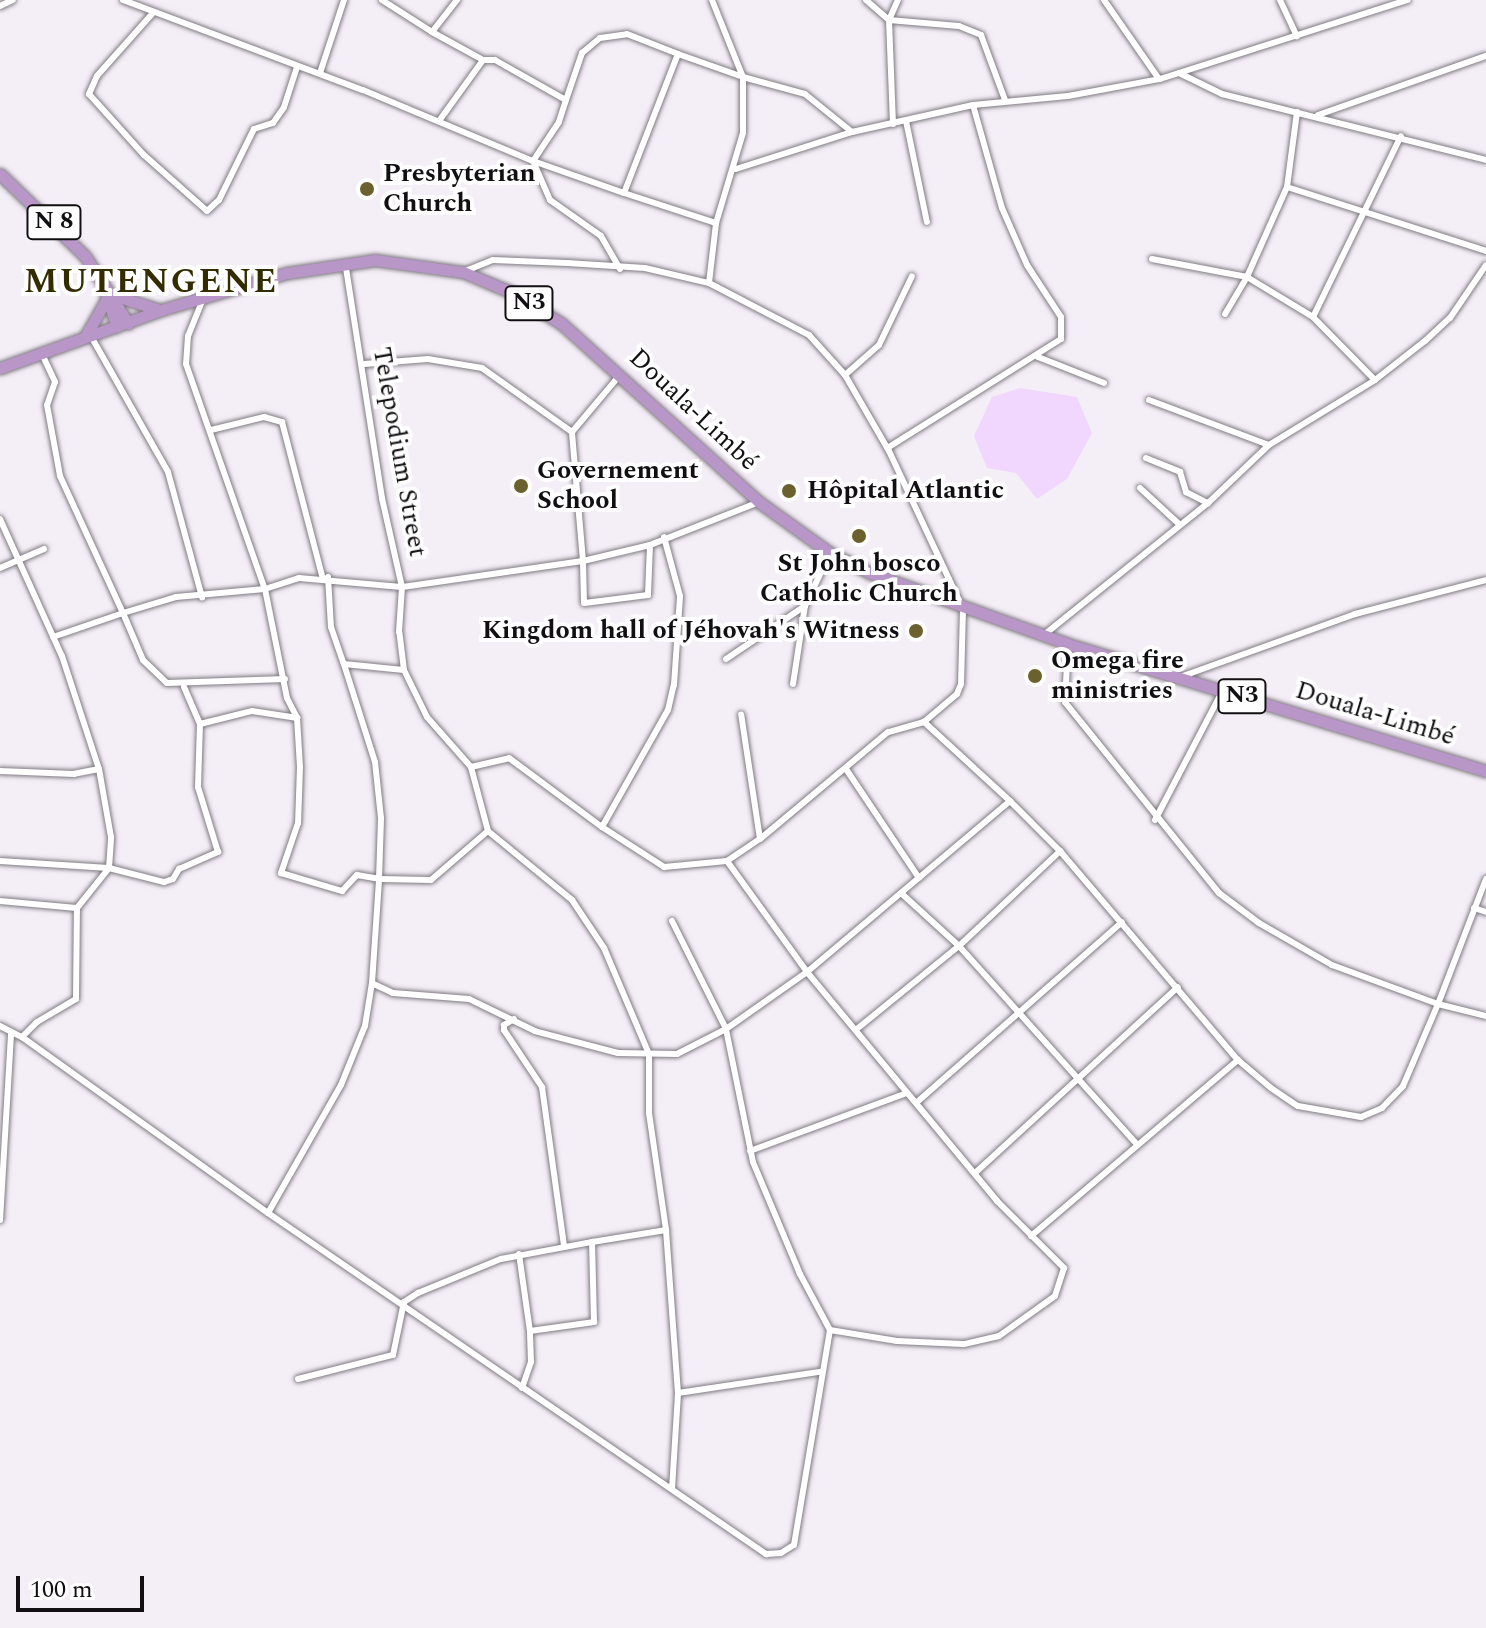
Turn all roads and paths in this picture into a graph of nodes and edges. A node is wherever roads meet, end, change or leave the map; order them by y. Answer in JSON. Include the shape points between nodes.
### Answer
{"nodes":[{"id":1,"x":13,"y":0,"type":"edge"},
{"id":2,"x":123,"y":0,"type":"edge"},
{"id":3,"x":344,"y":0,"type":"edge"},
{"id":4,"x":382,"y":0,"type":"edge"},
{"id":5,"x":457,"y":0,"type":"edge"},
{"id":6,"x":712,"y":0,"type":"edge"},
{"id":7,"x":866,"y":0,"type":"edge"},
{"id":8,"x":898,"y":0,"type":"edge"},
{"id":9,"x":1104,"y":0,"type":"edge"},
{"id":10,"x":1280,"y":0,"type":"edge"},
{"id":11,"x":1408,"y":0,"type":"edge"},
{"id":12,"x":140,"y":4,"type":"edge"},
{"id":13,"x":0,"y":6,"type":"edge"},
{"id":14,"x":152,"y":14,"type":"junction"},
{"id":15,"x":889,"y":20,"type":"junction"},
{"id":16,"x":432,"y":32,"type":"junction"},
{"id":17,"x":1297,"y":36,"type":"junction"},
{"id":18,"x":678,"y":54,"type":"junction"},
{"id":19,"x":1486,"y":56,"type":"edge"},
{"id":20,"x":483,"y":60,"type":"junction"},
{"id":21,"x":297,"y":67,"type":"junction"},
{"id":22,"x":320,"y":73,"type":"junction"},
{"id":23,"x":1179,"y":73,"type":"junction"},
{"id":24,"x":743,"y":77,"type":"junction"},
{"id":25,"x":1160,"y":79,"type":"junction"},
{"id":26,"x":566,"y":100,"type":"junction"},
{"id":27,"x":1005,"y":100,"type":"junction"},
{"id":28,"x":973,"y":105,"type":"junction"},
{"id":29,"x":1297,"y":112,"type":"junction"},
{"id":30,"x":1318,"y":115,"type":"junction"},
{"id":31,"x":439,"y":121,"type":"junction"},
{"id":32,"x":906,"y":121,"type":"junction"},
{"id":33,"x":893,"y":124,"type":"junction"},
{"id":34,"x":852,"y":132,"type":"junction"},
{"id":35,"x":1401,"y":136,"type":"junction"},
{"id":36,"x":1486,"y":160,"type":"edge"},
{"id":37,"x":533,"y":161,"type":"junction"},
{"id":38,"x":736,"y":169,"type":"junction"},
{"id":39,"x":0,"y":174,"type":"edge"},
{"id":40,"x":1287,"y":187,"type":"junction"},
{"id":41,"x":624,"y":193,"type":"junction"},
{"id":42,"x":1367,"y":212,"type":"junction"},
{"id":43,"x":927,"y":222,"type":"dead end"},
{"id":44,"x":716,"y":223,"type":"junction"},
{"id":45,"x":1486,"y":251,"type":"edge"},
{"id":46,"x":1152,"y":259,"type":"dead end"},
{"id":47,"x":345,"y":263,"type":"junction"},
{"id":48,"x":1486,"y":265,"type":"edge"},
{"id":49,"x":620,"y":269,"type":"junction"},
{"id":50,"x":463,"y":272,"type":"junction"},
{"id":51,"x":912,"y":276,"type":"dead end"},
{"id":52,"x":1247,"y":277,"type":"junction"},
{"id":53,"x":709,"y":283,"type":"junction"},
{"id":54,"x":111,"y":298,"type":"junction"},
{"id":55,"x":203,"y":299,"type":"junction"},
{"id":56,"x":161,"y":310,"type":"junction"},
{"id":57,"x":1225,"y":314,"type":"dead end"},
{"id":58,"x":1313,"y":317,"type":"junction"},
{"id":59,"x":123,"y":325,"type":"junction"},
{"id":60,"x":92,"y":338,"type":"junction"},
{"id":61,"x":79,"y":342,"type":"junction"},
{"id":62,"x":41,"y":352,"type":"junction"},
{"id":63,"x":1038,"y":357,"type":"junction"},
{"id":64,"x":364,"y":364,"type":"junction"},
{"id":65,"x":0,"y":368,"type":"edge"},
{"id":66,"x":622,"y":374,"type":"junction"},
{"id":67,"x":845,"y":375,"type":"junction"},
{"id":68,"x":1375,"y":380,"type":"junction"},
{"id":69,"x":1104,"y":383,"type":"dead end"},
{"id":70,"x":1149,"y":400,"type":"dead end"},
{"id":71,"x":211,"y":430,"type":"junction"},
{"id":72,"x":572,"y":432,"type":"junction"},
{"id":73,"x":1269,"y":445,"type":"junction"},
{"id":74,"x":887,"y":448,"type":"junction"},
{"id":75,"x":1146,"y":458,"type":"dead end"},
{"id":76,"x":1140,"y":488,"type":"dead end"},
{"id":77,"x":759,"y":502,"type":"junction"},
{"id":78,"x":1208,"y":503,"type":"junction"},
{"id":79,"x":0,"y":519,"type":"edge"},
{"id":80,"x":1179,"y":524,"type":"junction"},
{"id":81,"x":664,"y":537,"type":"junction"},
{"id":82,"x":650,"y":545,"type":"junction"},
{"id":83,"x":44,"y":549,"type":"dead end"},
{"id":84,"x":830,"y":553,"type":"junction"},
{"id":85,"x":583,"y":561,"type":"junction"},
{"id":86,"x":18,"y":564,"type":"junction"},
{"id":87,"x":0,"y":568,"type":"edge"},
{"id":88,"x":326,"y":578,"type":"junction"},
{"id":89,"x":1486,"y":580,"type":"edge"},
{"id":90,"x":402,"y":587,"type":"junction"},
{"id":91,"x":265,"y":589,"type":"junction"},
{"id":92,"x":202,"y":597,"type":"junction"},
{"id":93,"x":805,"y":606,"type":"junction"},
{"id":94,"x":963,"y":609,"type":"junction"},
{"id":95,"x":123,"y":613,"type":"junction"},
{"id":96,"x":1045,"y":634,"type":"junction"},
{"id":97,"x":53,"y":637,"type":"junction"},
{"id":98,"x":1068,"y":644,"type":"junction"},
{"id":99,"x":726,"y":659,"type":"dead end"},
{"id":100,"x":344,"y":664,"type":"junction"},
{"id":101,"x":404,"y":670,"type":"junction"},
{"id":102,"x":1180,"y":678,"type":"junction"},
{"id":103,"x":285,"y":679,"type":"junction"},
{"id":104,"x":793,"y":684,"type":"dead end"},
{"id":105,"x":184,"y":687,"type":"junction"},
{"id":106,"x":1223,"y":690,"type":"junction"},
{"id":107,"x":741,"y":714,"type":"dead end"},
{"id":108,"x":297,"y":718,"type":"junction"},
{"id":109,"x":924,"y":722,"type":"junction"},
{"id":110,"x":200,"y":724,"type":"junction"},
{"id":111,"x":471,"y":767,"type":"junction"},
{"id":112,"x":99,"y":769,"type":"junction"},
{"id":113,"x":846,"y":769,"type":"junction"},
{"id":114,"x":0,"y":771,"type":"edge"},
{"id":115,"x":1486,"y":771,"type":"edge"},
{"id":116,"x":1010,"y":801,"type":"junction"},
{"id":117,"x":1155,"y":820,"type":"junction"},
{"id":118,"x":602,"y":827,"type":"junction"},
{"id":119,"x":488,"y":831,"type":"junction"},
{"id":120,"x":760,"y":839,"type":"junction"},
{"id":121,"x":1060,"y":851,"type":"junction"},
{"id":122,"x":0,"y":861,"type":"edge"},
{"id":123,"x":727,"y":861,"type":"junction"},
{"id":124,"x":109,"y":868,"type":"junction"},
{"id":125,"x":919,"y":878,"type":"junction"},
{"id":126,"x":379,"y":879,"type":"junction"},
{"id":127,"x":1486,"y":879,"type":"edge"},
{"id":128,"x":901,"y":893,"type":"junction"},
{"id":129,"x":0,"y":901,"type":"edge"},
{"id":130,"x":77,"y":908,"type":"junction"},
{"id":131,"x":1474,"y":908,"type":"junction"},
{"id":132,"x":1486,"y":912,"type":"edge"},
{"id":133,"x":672,"y":921,"type":"dead end"},
{"id":134,"x":1122,"y":922,"type":"junction"},
{"id":135,"x":959,"y":946,"type":"junction"},
{"id":136,"x":807,"y":972,"type":"junction"},
{"id":137,"x":372,"y":983,"type":"junction"},
{"id":138,"x":1178,"y":987,"type":"junction"},
{"id":139,"x":1438,"y":1004,"type":"junction"},
{"id":140,"x":1021,"y":1014,"type":"junction"},
{"id":141,"x":1486,"y":1016,"type":"edge"},
{"id":142,"x":514,"y":1019,"type":"junction"},
{"id":143,"x":0,"y":1026,"type":"edge"},
{"id":144,"x":858,"y":1028,"type":"junction"},
{"id":145,"x":726,"y":1029,"type":"junction"},
{"id":146,"x":11,"y":1034,"type":"junction"},
{"id":147,"x":22,"y":1037,"type":"junction"},
{"id":148,"x":649,"y":1054,"type":"junction"},
{"id":149,"x":1238,"y":1060,"type":"junction"},
{"id":150,"x":1077,"y":1078,"type":"junction"},
{"id":151,"x":907,"y":1093,"type":"junction"},
{"id":152,"x":916,"y":1103,"type":"junction"},
{"id":153,"x":2,"y":1110,"type":"edge"},
{"id":154,"x":1136,"y":1143,"type":"junction"},
{"id":155,"x":750,"y":1151,"type":"junction"},
{"id":156,"x":975,"y":1173,"type":"junction"},
{"id":157,"x":268,"y":1213,"type":"junction"},
{"id":158,"x":0,"y":1220,"type":"edge"},
{"id":159,"x":666,"y":1230,"type":"junction"},
{"id":160,"x":1031,"y":1236,"type":"junction"},
{"id":161,"x":592,"y":1242,"type":"junction"},
{"id":162,"x":564,"y":1246,"type":"junction"},
{"id":163,"x":519,"y":1254,"type":"junction"},
{"id":164,"x":404,"y":1302,"type":"junction"},
{"id":165,"x":830,"y":1330,"type":"junction"},
{"id":166,"x":530,"y":1331,"type":"junction"},
{"id":167,"x":819,"y":1372,"type":"junction"},
{"id":168,"x":298,"y":1379,"type":"dead end"},
{"id":169,"x":522,"y":1388,"type":"junction"},
{"id":170,"x":678,"y":1393,"type":"junction"},
{"id":171,"x":672,"y":1489,"type":"junction"}],
"edges":[{"from":1,"to":13,"type":"street"},
{"from":2,"to":12,"type":"street"},
{"from":3,"to":22,"type":"street"},
{"from":4,"to":16,"type":"street"},
{"from":5,"to":16,"type":"street"},
{"from":6,"to":24,"type":"street"},
{"from":7,"to":15,"type":"street"},
{"from":8,"to":15,"type":"street"},
{"from":9,"to":25,"type":"street"},
{"from":10,"to":17,"type":"street"},
{"from":11,"to":17,"type":"street"},
{"from":12,"to":14,"type":"street"},
{"from":14,"to":21,"type":"street"},
{"from":14,"to":21,"type":"street","via":[[97,76],[89,94],[144,155],[207,211],[219,200],[254,129],[273,123],[284,107]]},
{"from":15,"to":27,"type":"street","via":[[959,26],[981,35]]},
{"from":15,"to":33,"type":"street"},
{"from":16,"to":20,"type":"street"},
{"from":17,"to":23,"type":"street"},
{"from":18,"to":24,"type":"street"},
{"from":18,"to":26,"type":"street","via":[[627,34],[600,38],[582,53]]},
{"from":18,"to":41,"type":"street"},
{"from":19,"to":30,"type":"street"},
{"from":20,"to":26,"type":"street","via":[[495,60]]},
{"from":20,"to":31,"type":"street"},
{"from":21,"to":22,"type":"street"},
{"from":22,"to":31,"type":"street"},
{"from":23,"to":25,"type":"street"},
{"from":23,"to":29,"type":"street","via":[[1222,94]]},
{"from":24,"to":34,"type":"street","via":[[805,94]]},
{"from":24,"to":38,"type":"street","via":[[743,133]]},
{"from":25,"to":27,"type":"street","via":[[1068,96]]},
{"from":26,"to":37,"type":"street","via":[[559,122]]},
{"from":27,"to":28,"type":"street"},
{"from":28,"to":32,"type":"street"},
{"from":28,"to":63,"type":"street","via":[[1013,239],[1064,324],[1061,339]]},
{"from":29,"to":30,"type":"street"},
{"from":29,"to":40,"type":"street"},
{"from":30,"to":35,"type":"street"},
{"from":31,"to":37,"type":"street"},
{"from":32,"to":33,"type":"street"},
{"from":32,"to":43,"type":"street"},
{"from":33,"to":34,"type":"street"},
{"from":34,"to":38,"type":"street"},
{"from":35,"to":36,"type":"street"},
{"from":35,"to":42,"type":"street"},
{"from":37,"to":41,"type":"street"},
{"from":37,"to":49,"type":"street","via":[[550,200],[601,236]]},
{"from":38,"to":44,"type":"street"},
{"from":39,"to":54,"type":"highway","number":"N 8","via":[[59,227]]},
{"from":40,"to":42,"type":"street"},
{"from":40,"to":52,"type":"street"},
{"from":41,"to":44,"type":"street"},
{"from":42,"to":45,"type":"street"},
{"from":42,"to":58,"type":"street"},
{"from":44,"to":53,"type":"street"},
{"from":46,"to":52,"type":"street"},
{"from":47,"to":50,"type":"highway","name":"Douala-Limbé","number":"N3","via":[[418,263]]},
{"from":47,"to":55,"type":"highway","name":"Douala-Limbé","number":"N3","via":[[287,273]]},
{"from":47,"to":64,"type":"street","name":"Telepodium Street"},
{"from":48,"to":68,"type":"street","via":[[1450,318]]},
{"from":49,"to":50,"type":"street","via":[[493,260]]},
{"from":49,"to":53,"type":"street","via":[[673,272]]},
{"from":50,"to":66,"type":"highway","name":"Douala-Limbé","number":"N3","via":[[513,293],[562,324]]},
{"from":51,"to":67,"type":"street","via":[[879,345]]},
{"from":52,"to":57,"type":"street"},
{"from":52,"to":58,"type":"street"},
{"from":53,"to":67,"type":"street","via":[[809,335]]},
{"from":54,"to":56,"type":"highway"},
{"from":54,"to":59,"type":"highway","number":"N 8"},
{"from":54,"to":61,"type":"highway","via":[[93,330]]},
{"from":55,"to":56,"type":"highway","name":"Douala-Limbé","number":"N3"},
{"from":55,"to":71,"type":"street","via":[[188,336],[186,364]]},
{"from":56,"to":59,"type":"highway","name":"Douala-Limbé","number":"N3"},
{"from":58,"to":68,"type":"street"},
{"from":59,"to":60,"type":"highway","name":"Douala-Limbé","number":"N3"},
{"from":60,"to":61,"type":"highway","name":"Douala-Limbé","number":"N3"},
{"from":60,"to":92,"type":"street","via":[[168,472]]},
{"from":61,"to":62,"type":"highway","name":"Douala-Limbé","number":"N3"},
{"from":62,"to":65,"type":"highway","name":"Douala-Limbé","number":"N3"},
{"from":62,"to":95,"type":"street","via":[[55,382],[47,405],[60,476]]},
{"from":63,"to":69,"type":"street"},
{"from":63,"to":74,"type":"street"},
{"from":64,"to":72,"type":"street","via":[[428,359],[482,368]]},
{"from":64,"to":90,"type":"street","name":"Telepodium Street","via":[[382,498]]},
{"from":66,"to":72,"type":"street"},
{"from":66,"to":77,"type":"highway","name":"Douala-Limbé","number":"N3"},
{"from":67,"to":74,"type":"street"},
{"from":68,"to":73,"type":"street"},
{"from":70,"to":73,"type":"street"},
{"from":71,"to":88,"type":"street","via":[[264,417],[282,422]]},
{"from":71,"to":91,"type":"street"},
{"from":72,"to":85,"type":"street"},
{"from":73,"to":78,"type":"street"},
{"from":74,"to":94,"type":"street"},
{"from":75,"to":78,"type":"street","via":[[1180,472],[1186,492]]},
{"from":76,"to":80,"type":"street"},
{"from":77,"to":81,"type":"street"},
{"from":77,"to":84,"type":"highway","name":"Douala-Limbé","number":"N3"},
{"from":78,"to":80,"type":"street"},
{"from":79,"to":86,"type":"street"},
{"from":80,"to":96,"type":"street"},
{"from":81,"to":82,"type":"street"},
{"from":81,"to":118,"type":"street","via":[[679,587],[674,685],[668,710]]},
{"from":82,"to":85,"type":"street"},
{"from":82,"to":85,"type":"street","via":[[647,597],[584,603]]},
{"from":83,"to":86,"type":"street","via":[[24,555]]},
{"from":84,"to":93,"type":"street"},
{"from":84,"to":94,"type":"highway","name":"Douala-Limbé","number":"N3"},
{"from":85,"to":90,"type":"street"},
{"from":86,"to":87,"type":"street"},
{"from":86,"to":97,"type":"street"},
{"from":88,"to":90,"type":"street","name":"Telepodium Street"},
{"from":88,"to":91,"type":"street","name":"Telepodium Street","via":[[287,579]]},
{"from":88,"to":100,"type":"street","via":[[331,627]]},
{"from":89,"to":102,"type":"street","via":[[1369,609]]},
{"from":90,"to":101,"type":"street","via":[[399,632]]},
{"from":91,"to":92,"type":"street","name":"Telepodium Street"},
{"from":91,"to":103,"type":"street"},
{"from":92,"to":95,"type":"street","name":"Telepodium Street","via":[[176,597]]},
{"from":93,"to":99,"type":"street"},
{"from":93,"to":104,"type":"street"},
{"from":94,"to":96,"type":"highway","name":"Douala-Limbé","number":"N3"},
{"from":94,"to":109,"type":"street","via":[[961,684],[957,694]]},
{"from":95,"to":97,"type":"street","name":"Telepodium Street"},
{"from":95,"to":105,"type":"street","via":[[153,673]]},
{"from":96,"to":98,"type":"highway","name":"Douala-Limbé","number":"N3"},
{"from":97,"to":112,"type":"street","via":[[88,725]]},
{"from":98,"to":102,"type":"highway","name":"Douala-Limbé","number":"N3"},
{"from":98,"to":117,"type":"street","via":[[1065,702]]},
{"from":100,"to":101,"type":"street"},
{"from":100,"to":126,"type":"street","via":[[377,777]]},
{"from":101,"to":111,"type":"street","via":[[427,717]]},
{"from":102,"to":106,"type":"highway","name":"Douala-Limbé","number":"N3"},
{"from":103,"to":105,"type":"street"},
{"from":103,"to":108,"type":"street"},
{"from":105,"to":110,"type":"street"},
{"from":106,"to":115,"type":"highway","name":"Douala-Limbé","number":"N3"},
{"from":106,"to":117,"type":"street"},
{"from":107,"to":120,"type":"street"},
{"from":108,"to":110,"type":"street","via":[[252,711]]},
{"from":108,"to":126,"type":"street","via":[[298,823],[281,873],[342,891],[357,875]]},
{"from":109,"to":113,"type":"street","via":[[888,732]]},
{"from":109,"to":116,"type":"street"},
{"from":110,"to":124,"type":"street","via":[[198,787],[218,852],[179,869],[164,882]]},
{"from":111,"to":118,"type":"street","via":[[509,758]]},
{"from":111,"to":119,"type":"street"},
{"from":112,"to":114,"type":"street","via":[[74,774]]},
{"from":112,"to":124,"type":"street","via":[[109,821]]},
{"from":113,"to":120,"type":"street"},
{"from":113,"to":125,"type":"street"},
{"from":116,"to":121,"type":"street"},
{"from":116,"to":125,"type":"street"},
{"from":117,"to":139,"type":"street","via":[[1219,893],[1259,923],[1356,976]]},
{"from":118,"to":123,"type":"street","via":[[664,867]]},
{"from":119,"to":126,"type":"street","via":[[431,880]]},
{"from":119,"to":148,"type":"street","via":[[589,918]]},
{"from":120,"to":123,"type":"street"},
{"from":121,"to":134,"type":"street"},
{"from":121,"to":135,"type":"street"},
{"from":122,"to":124,"type":"street"},
{"from":123,"to":136,"type":"street"},
{"from":124,"to":130,"type":"street"},
{"from":125,"to":128,"type":"street"},
{"from":126,"to":137,"type":"street"},
{"from":127,"to":131,"type":"street"},
{"from":128,"to":135,"type":"street"},
{"from":128,"to":136,"type":"street"},
{"from":129,"to":130,"type":"street"},
{"from":130,"to":147,"type":"street","via":[[76,999]]},
{"from":131,"to":132,"type":"street"},
{"from":131,"to":139,"type":"street"},
{"from":133,"to":145,"type":"street"},
{"from":134,"to":138,"type":"street"},
{"from":134,"to":140,"type":"street"},
{"from":135,"to":140,"type":"street"},
{"from":135,"to":144,"type":"street"},
{"from":136,"to":144,"type":"street"},
{"from":136,"to":145,"type":"street"},
{"from":137,"to":142,"type":"street","via":[[393,993],[469,999]]},
{"from":137,"to":157,"type":"street","via":[[365,1026],[345,1076]]},
{"from":138,"to":149,"type":"street"},
{"from":138,"to":150,"type":"street"},
{"from":139,"to":141,"type":"street"},
{"from":139,"to":149,"type":"street","via":[[1403,1086],[1382,1108],[1361,1117],[1298,1106]]},
{"from":140,"to":150,"type":"street"},
{"from":140,"to":152,"type":"street"},
{"from":142,"to":148,"type":"street","via":[[535,1031],[600,1049]]},
{"from":142,"to":162,"type":"street","via":[[504,1030],[542,1087]]},
{"from":143,"to":146,"type":"street"},
{"from":144,"to":151,"type":"street"},
{"from":145,"to":148,"type":"street","via":[[684,1052]]},
{"from":145,"to":155,"type":"street"},
{"from":146,"to":147,"type":"street"},
{"from":146,"to":153,"type":"street"},
{"from":147,"to":157,"type":"street"},
{"from":148,"to":159,"type":"street","via":[[649,1113]]},
{"from":149,"to":154,"type":"street"},
{"from":150,"to":154,"type":"street"},
{"from":150,"to":156,"type":"street"},
{"from":151,"to":152,"type":"street"},
{"from":151,"to":155,"type":"street"},
{"from":152,"to":156,"type":"street"},
{"from":153,"to":158,"type":"street"},
{"from":154,"to":160,"type":"street"},
{"from":155,"to":165,"type":"street","via":[[785,1242]]},
{"from":156,"to":160,"type":"street"},
{"from":157,"to":164,"type":"street"},
{"from":159,"to":161,"type":"street"},
{"from":159,"to":170,"type":"street"},
{"from":160,"to":165,"type":"street","via":[[1064,1268],[1055,1296],[1017,1329],[963,1344]]},
{"from":161,"to":162,"type":"street"},
{"from":161,"to":166,"type":"street","via":[[594,1322]]},
{"from":162,"to":163,"type":"street"},
{"from":163,"to":164,"type":"street"},
{"from":163,"to":166,"type":"street"},
{"from":164,"to":168,"type":"street","via":[[393,1355]]},
{"from":164,"to":169,"type":"street"},
{"from":165,"to":167,"type":"street"},
{"from":166,"to":169,"type":"street","via":[[531,1362]]},
{"from":167,"to":170,"type":"street"},
{"from":167,"to":171,"type":"street","via":[[794,1545],[766,1554]]},
{"from":169,"to":171,"type":"street"},
{"from":170,"to":171,"type":"street"}]}
